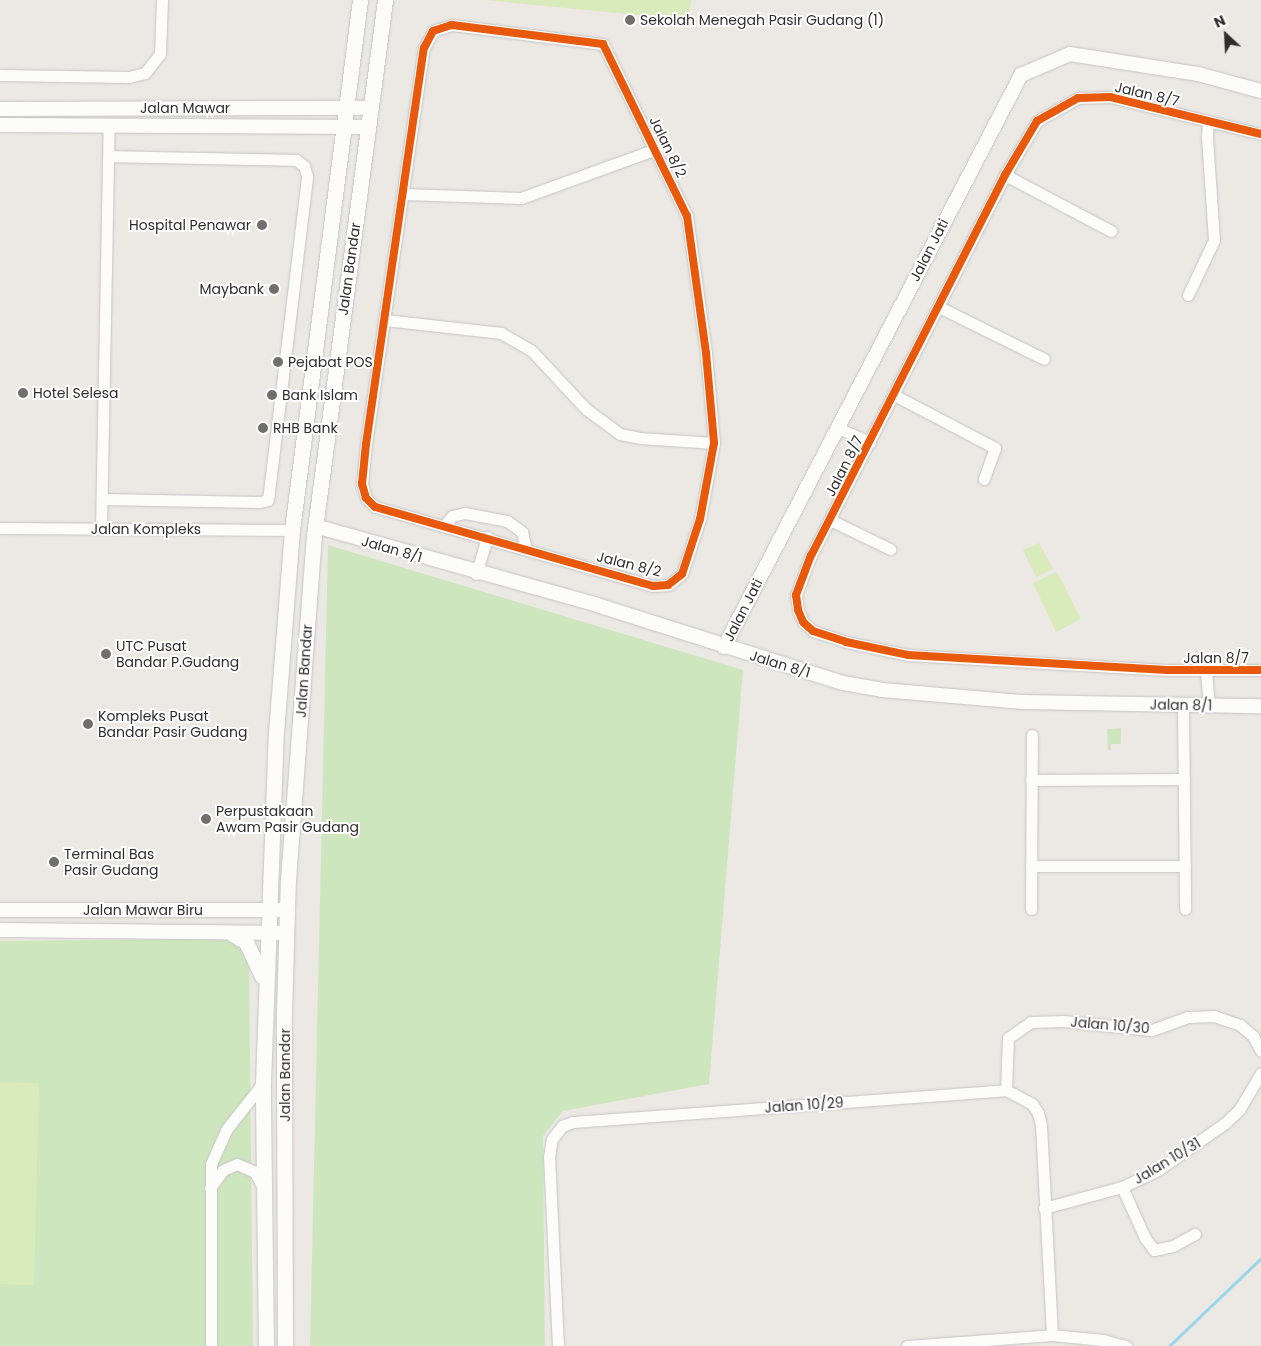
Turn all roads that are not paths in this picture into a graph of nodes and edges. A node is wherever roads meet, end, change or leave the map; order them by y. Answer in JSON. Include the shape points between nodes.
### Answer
{"nodes":[{"id":1,"x":162,"y":0,"type":"edge"},
{"id":2,"x":360,"y":0,"type":"edge"},
{"id":3,"x":384,"y":0,"type":"edge"},
{"id":4,"x":0,"y":75,"type":"edge"},
{"id":5,"x":1261,"y":91,"type":"edge"},
{"id":6,"x":345,"y":107,"type":"junction"},
{"id":7,"x":370,"y":108,"type":"junction"},
{"id":8,"x":0,"y":109,"type":"edge"},
{"id":9,"x":1208,"y":121,"type":"junction"},
{"id":10,"x":0,"y":125,"type":"edge"},
{"id":11,"x":109,"y":126,"type":"junction"},
{"id":12,"x":343,"y":127,"type":"junction"},
{"id":13,"x":368,"y":127,"type":"junction"},
{"id":14,"x":1261,"y":134,"type":"edge"},
{"id":15,"x":656,"y":149,"type":"junction"},
{"id":16,"x":108,"y":156,"type":"junction"},
{"id":17,"x":1005,"y":175,"type":"junction"},
{"id":18,"x":404,"y":194,"type":"junction"},
{"id":19,"x":1111,"y":231,"type":"dead end"},
{"id":20,"x":1188,"y":295,"type":"dead end"},
{"id":21,"x":939,"y":307,"type":"junction"},
{"id":22,"x":386,"y":320,"type":"junction"},
{"id":23,"x":1044,"y":359,"type":"dead end"},
{"id":24,"x":894,"y":394,"type":"junction"},
{"id":25,"x":838,"y":428,"type":"junction"},
{"id":26,"x":870,"y":442,"type":"junction"},
{"id":27,"x":714,"y":443,"type":"junction"},
{"id":28,"x":984,"y":480,"type":"dead end"},
{"id":29,"x":102,"y":499,"type":"junction"},
{"id":30,"x":830,"y":520,"type":"junction"},
{"id":31,"x":445,"y":525,"type":"junction"},
{"id":32,"x":315,"y":526,"type":"junction"},
{"id":33,"x":0,"y":528,"type":"edge"},
{"id":34,"x":101,"y":528,"type":"junction"},
{"id":35,"x":292,"y":530,"type":"junction"},
{"id":36,"x":487,"y":538,"type":"junction"},
{"id":37,"x":526,"y":549,"type":"junction"},
{"id":38,"x":890,"y":549,"type":"dead end"},
{"id":39,"x":476,"y":574,"type":"junction"},
{"id":40,"x":724,"y":647,"type":"junction"},
{"id":41,"x":1261,"y":670,"type":"edge"},
{"id":42,"x":1206,"y":672,"type":"junction"},
{"id":43,"x":1183,"y":706,"type":"junction"},
{"id":44,"x":1209,"y":706,"type":"junction"},
{"id":45,"x":1261,"y":706,"type":"edge"},
{"id":46,"x":1032,"y":734,"type":"dead end"},
{"id":47,"x":1184,"y":779,"type":"junction"},
{"id":48,"x":1032,"y":780,"type":"junction"},
{"id":49,"x":1031,"y":866,"type":"junction"},
{"id":50,"x":1185,"y":866,"type":"junction"},
{"id":51,"x":1185,"y":909,"type":"dead end"},
{"id":52,"x":0,"y":910,"type":"edge"},
{"id":53,"x":268,"y":910,"type":"junction"},
{"id":54,"x":287,"y":910,"type":"junction"},
{"id":55,"x":1031,"y":910,"type":"dead end"},
{"id":56,"x":0,"y":930,"type":"edge"},
{"id":57,"x":231,"y":933,"type":"junction"},
{"id":58,"x":267,"y":933,"type":"junction"},
{"id":59,"x":286,"y":933,"type":"junction"},
{"id":60,"x":265,"y":982,"type":"junction"},
{"id":61,"x":1260,"y":1045,"type":"edge"},
{"id":62,"x":1261,"y":1072,"type":"edge"},
{"id":63,"x":262,"y":1082,"type":"junction"},
{"id":64,"x":1006,"y":1090,"type":"junction"},
{"id":65,"x":1122,"y":1187,"type":"junction"},
{"id":66,"x":210,"y":1188,"type":"junction"},
{"id":67,"x":265,"y":1192,"type":"junction"},
{"id":68,"x":1044,"y":1208,"type":"junction"},
{"id":69,"x":1195,"y":1234,"type":"dead end"},
{"id":70,"x":1052,"y":1336,"type":"junction"},
{"id":71,"x":211,"y":1346,"type":"edge"},
{"id":72,"x":266,"y":1346,"type":"edge"},
{"id":73,"x":285,"y":1346,"type":"edge"},
{"id":74,"x":558,"y":1346,"type":"edge"},
{"id":75,"x":907,"y":1346,"type":"edge"},
{"id":76,"x":1126,"y":1346,"type":"edge"}],
"edges":[{"from":1,"to":4,"type":"street","via":[[160,54],[145,73],[129,77]]},
{"from":2,"to":6,"type":"main road","name":"Jalan Bandar"},
{"from":3,"to":7,"type":"main road","name":"Jalan Bandar"},
{"from":5,"to":25,"type":"street","name":"Jalan Jati","via":[[1198,74],[1074,54],[1063,55],[1023,73]]},
{"from":6,"to":7,"type":"street","name":"Jalan Mawar"},
{"from":6,"to":8,"type":"street","name":"Jalan Mawar"},
{"from":6,"to":12,"type":"main road","name":"Jalan Bandar"},
{"from":7,"to":13,"type":"main road","name":"Jalan Bandar"},
{"from":9,"to":14,"type":"street","name":"Jalan 8/7"},
{"from":9,"to":17,"type":"street","name":"Jalan 8/7","via":[[1110,97],[1078,98],[1035,123]]},
{"from":9,"to":20,"type":"street","via":[[1214,240]]},
{"from":10,"to":11,"type":"street","name":"Jalan Mawar"},
{"from":11,"to":12,"type":"street","name":"Jalan Mawar"},
{"from":11,"to":16,"type":"street"},
{"from":12,"to":13,"type":"street","name":"Jalan Mawar"},
{"from":12,"to":35,"type":"main road","name":"Jalan Bandar"},
{"from":13,"to":32,"type":"main road","name":"Jalan Bandar"},
{"from":15,"to":18,"type":"street","via":[[521,198]]},
{"from":15,"to":18,"type":"street","name":"Jalan 8/2","via":[[603,44],[449,25],[433,31],[425,45]]},
{"from":15,"to":27,"type":"street","name":"Jalan 8/2","via":[[688,222],[706,353]]},
{"from":16,"to":29,"type":"street"},
{"from":16,"to":29,"type":"street","via":[[296,160],[304,166],[307,176],[268,500]]},
{"from":17,"to":19,"type":"street"},
{"from":17,"to":21,"type":"street","name":"Jalan 8/7"},
{"from":18,"to":22,"type":"street","name":"Jalan 8/2"},
{"from":21,"to":23,"type":"street"},
{"from":21,"to":24,"type":"street","name":"Jalan 8/7"},
{"from":22,"to":27,"type":"street","via":[[502,333],[531,350],[586,409],[620,434]]},
{"from":22,"to":31,"type":"street","name":"Jalan 8/2","via":[[366,444],[364,491],[376,507]]},
{"from":24,"to":26,"type":"street","name":"Jalan 8/7"},
{"from":24,"to":28,"type":"street","via":[[995,448]]},
{"from":25,"to":26,"type":"street"},
{"from":25,"to":40,"type":"street","name":"Jalan Jati"},
{"from":26,"to":30,"type":"street","name":"Jalan 8/7"},
{"from":27,"to":37,"type":"street","name":"Jalan 8/2","via":[[700,519],[682,574],[673,582],[653,586]]},
{"from":29,"to":34,"type":"street"},
{"from":30,"to":38,"type":"street"},
{"from":30,"to":42,"type":"street","name":"Jalan 8/7","via":[[797,591],[798,610],[803,622],[816,632],[908,655]]},
{"from":31,"to":36,"type":"street","name":"Jalan 8/2"},
{"from":31,"to":37,"type":"street","via":[[452,516],[465,513],[507,521],[520,530]]},
{"from":32,"to":39,"type":"street","name":"Jalan 8/1"},
{"from":32,"to":54,"type":"main road","name":"Jalan Bandar"},
{"from":33,"to":34,"type":"street","name":"Jalan Kompleks"},
{"from":34,"to":35,"type":"street","name":"Jalan Kompleks"},
{"from":35,"to":53,"type":"main road","name":"Jalan Bandar","via":[[276,733]]},
{"from":36,"to":37,"type":"street","name":"Jalan 8/2"},
{"from":36,"to":39,"type":"street"},
{"from":39,"to":40,"type":"street","name":"Jalan 8/1","via":[[597,605]]},
{"from":40,"to":43,"type":"street","name":"Jalan 8/1","via":[[843,683],[882,690],[1023,702]]},
{"from":41,"to":42,"type":"street","name":"Jalan 8/7"},
{"from":42,"to":44,"type":"street"},
{"from":43,"to":44,"type":"street","name":"Jalan 8/1"},
{"from":43,"to":47,"type":"street"},
{"from":44,"to":45,"type":"street","name":"Jalan 8/1"},
{"from":46,"to":48,"type":"street"},
{"from":47,"to":48,"type":"street"},
{"from":47,"to":50,"type":"street"},
{"from":48,"to":49,"type":"street"},
{"from":49,"to":50,"type":"street"},
{"from":49,"to":55,"type":"street"},
{"from":50,"to":51,"type":"street"},
{"from":52,"to":53,"type":"street","name":"Jalan Mawar Biru"},
{"from":53,"to":54,"type":"street","name":"Jalan Mawar Biru"},
{"from":53,"to":58,"type":"main road","name":"Jalan Bandar"},
{"from":54,"to":59,"type":"main road","name":"Jalan Bandar"},
{"from":56,"to":57,"type":"street","name":"Jalan Mawar Biru"},
{"from":57,"to":58,"type":"street","name":"Jalan Mawar Biru"},
{"from":57,"to":60,"type":"main road","via":[[246,942]]},
{"from":58,"to":59,"type":"street","name":"Jalan Mawar Biru"},
{"from":58,"to":60,"type":"main road","name":"Jalan Bandar"},
{"from":59,"to":73,"type":"main road","name":"Jalan Bandar"},
{"from":60,"to":63,"type":"main road","name":"Jalan Bandar"},
{"from":61,"to":64,"type":"street","name":"Jalan 10/30","via":[[1240,1025],[1214,1016],[1188,1017],[1152,1030],[1063,1021],[1031,1022],[1008,1038]]},
{"from":62,"to":65,"type":"street","name":"Jalan 10/31","via":[[1239,1110],[1225,1123],[1158,1170]]},
{"from":63,"to":66,"type":"street","via":[[216,1147]]},
{"from":63,"to":67,"type":"main road","name":"Jalan Bandar"},
{"from":64,"to":68,"type":"street","via":[[1026,1099],[1038,1113]]},
{"from":64,"to":74,"type":"street","name":"Jalan 10/29","via":[[574,1122],[562,1126],[552,1139],[548,1157]]},
{"from":65,"to":68,"type":"street","name":"Jalan 10/31"},
{"from":65,"to":69,"type":"street","via":[[1144,1238],[1154,1250],[1173,1246]]},
{"from":66,"to":67,"type":"street","via":[[223,1170],[237,1164],[255,1172]]},
{"from":66,"to":71,"type":"street"},
{"from":67,"to":72,"type":"main road","name":"Jalan Bandar"},
{"from":68,"to":70,"type":"street"},
{"from":70,"to":75,"type":"street"},
{"from":70,"to":76,"type":"street","via":[[1104,1340]]}]}
